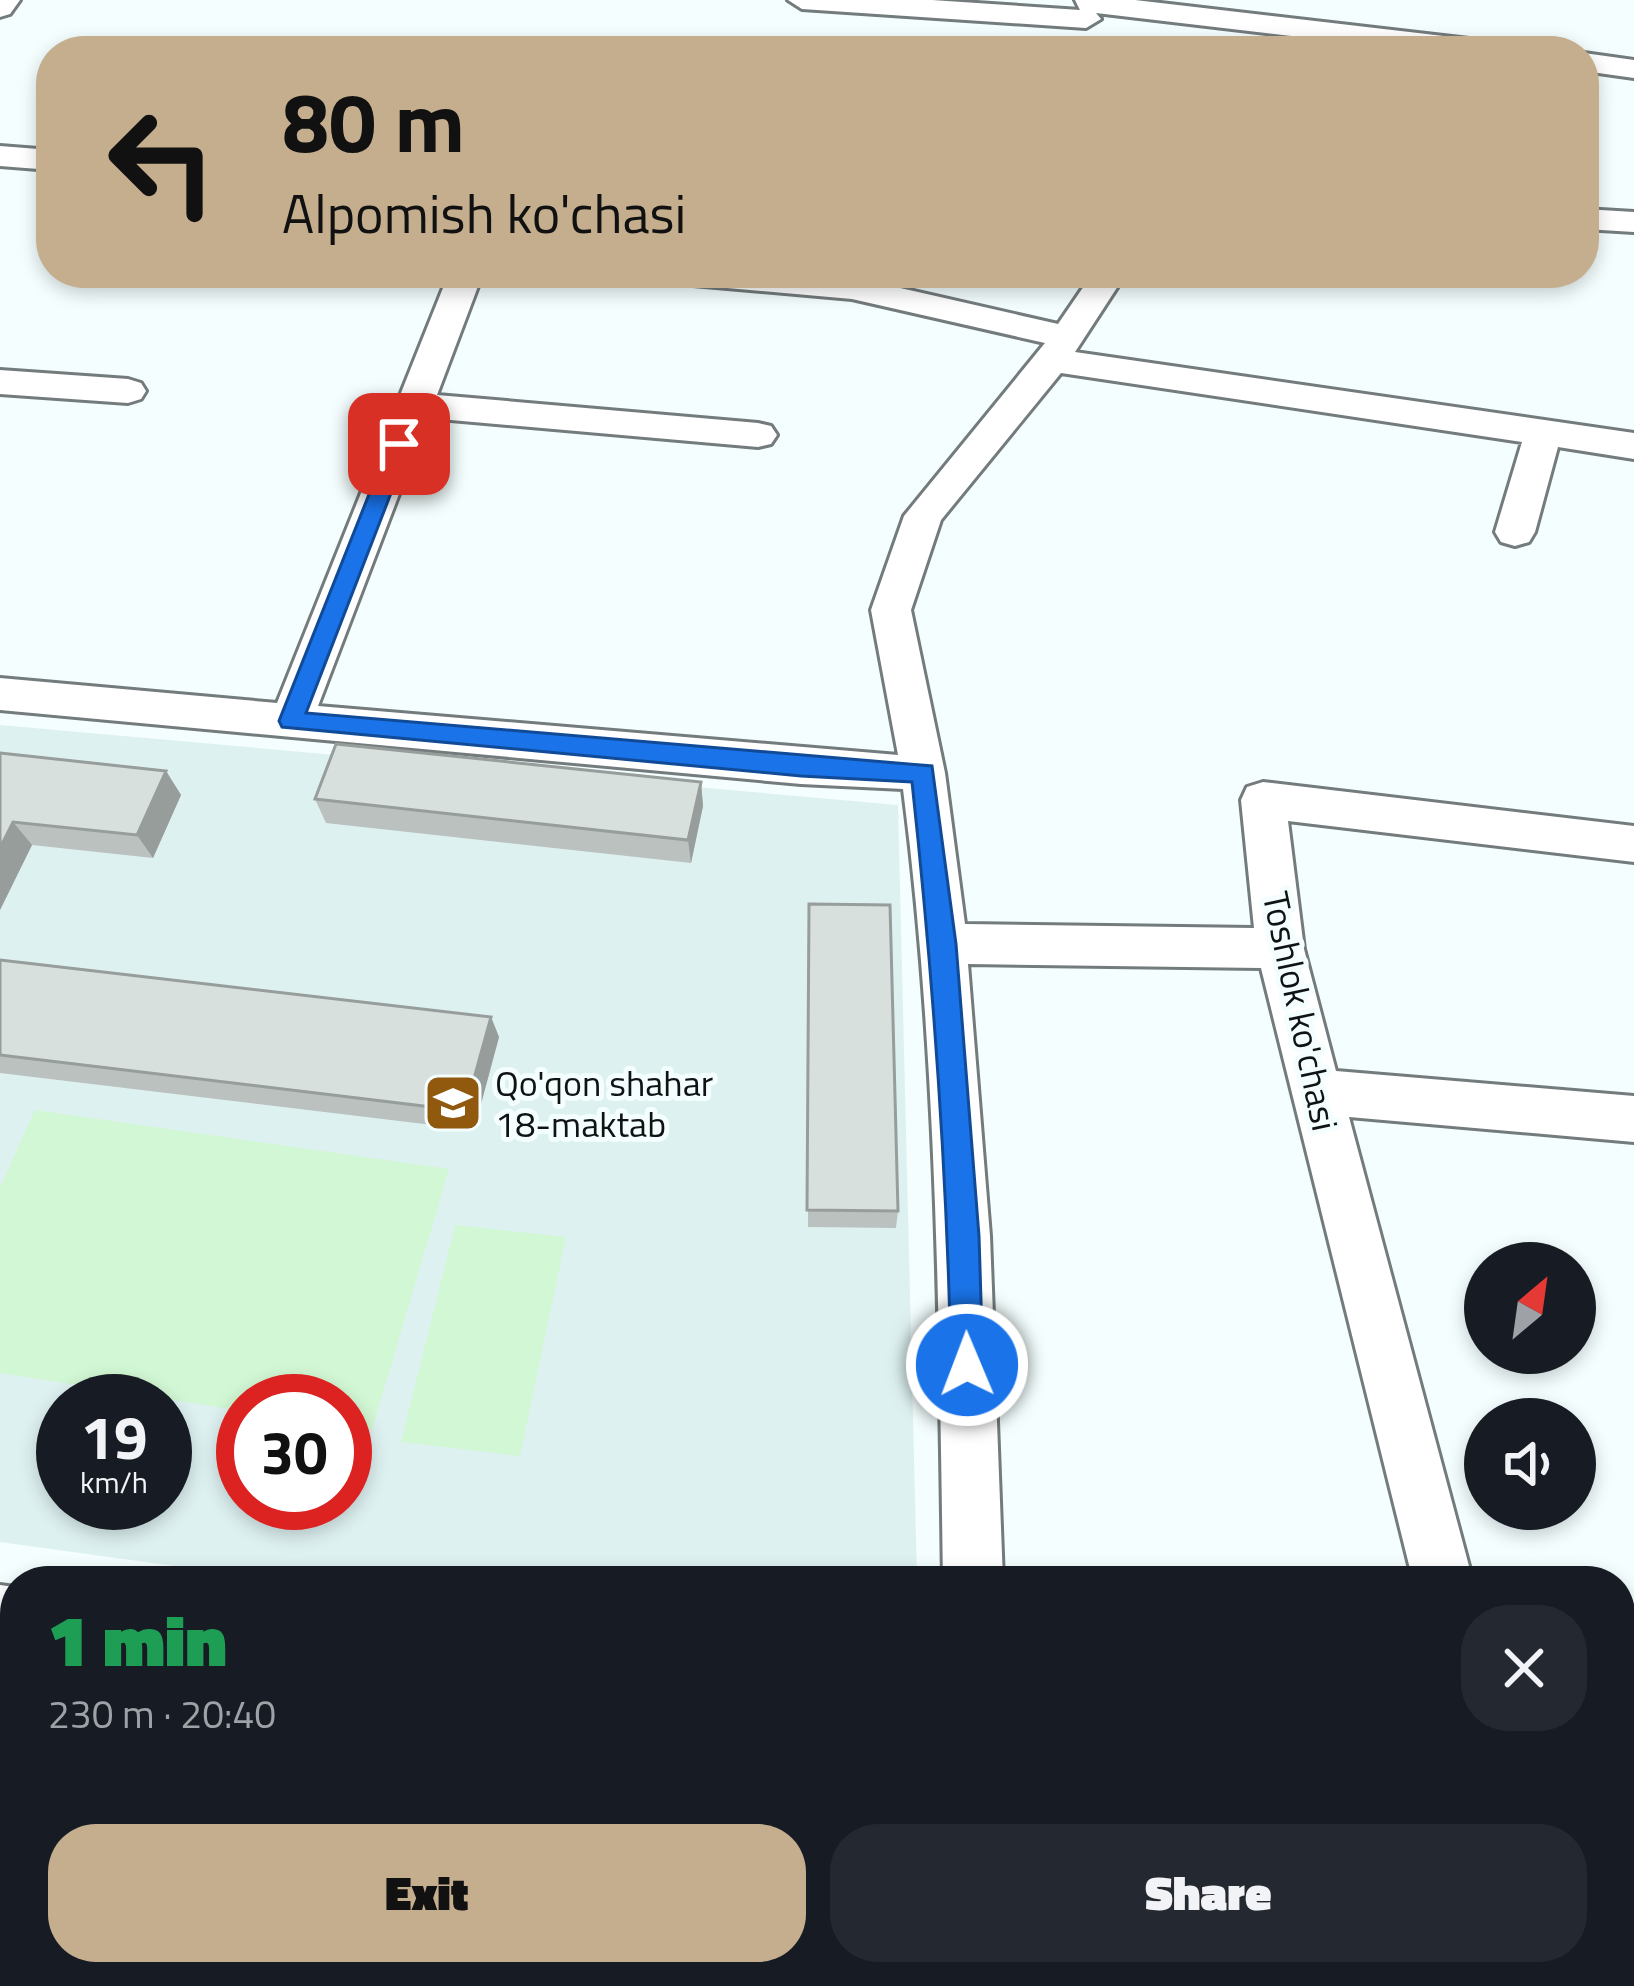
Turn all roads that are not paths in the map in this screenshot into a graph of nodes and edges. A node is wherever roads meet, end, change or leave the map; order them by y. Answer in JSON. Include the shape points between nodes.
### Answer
{"nodes":[{"id":1,"x":6,"y":0,"type":"edge"},
{"id":2,"x":802,"y":0,"type":"edge"},
{"id":3,"x":0,"y":8,"type":"edge"},
{"id":4,"x":1086,"y":8,"type":"edge"},
{"id":5,"x":1352,"y":36,"type":"edge"},
{"id":6,"x":1599,"y":64,"type":"edge"},
{"id":7,"x":1634,"y":68,"type":"edge"},
{"id":8,"x":0,"y":156,"type":"edge"},
{"id":9,"x":36,"y":159,"type":"edge"},
{"id":10,"x":1599,"y":220,"type":"edge"},
{"id":11,"x":1634,"y":222,"type":"edge"},
{"id":12,"x":460,"y":288,"type":"edge"},
{"id":13,"x":838,"y":288,"type":"edge"},
{"id":14,"x":1100,"y":288,"type":"edge"},
{"id":15,"x":1059,"y":348,"type":"junction"},
{"id":16,"x":0,"y":382,"type":"edge"},
{"id":17,"x":128,"y":391,"type":"dead end"},
{"id":18,"x":415,"y":405,"type":"junction"},
{"id":19,"x":1544,"y":430,"type":"junction"},
{"id":20,"x":758,"y":435,"type":"dead end"},
{"id":21,"x":1634,"y":446,"type":"edge"},
{"id":22,"x":1516,"y":532,"type":"dead end"},
{"id":23,"x":0,"y":694,"type":"edge"},
{"id":24,"x":291,"y":721,"type":"junction"},
{"id":25,"x":923,"y":773,"type":"junction"},
{"id":26,"x":1634,"y":844,"type":"edge"},
{"id":27,"x":943,"y":944,"type":"junction"},
{"id":28,"x":1280,"y":949,"type":"junction"},
{"id":29,"x":1317,"y":1092,"type":"junction"},
{"id":30,"x":1634,"y":1119,"type":"edge"},
{"id":31,"x":973,"y":1566,"type":"edge"},
{"id":32,"x":1439,"y":1566,"type":"edge"}],
"edges":[{"from":1,"to":3,"type":"street"},
{"from":2,"to":4,"type":"street"},
{"from":4,"to":5,"type":"street"},
{"from":6,"to":7,"type":"street"},
{"from":8,"to":9,"type":"street"},
{"from":10,"to":11,"type":"street"},
{"from":12,"to":18,"type":"street"},
{"from":13,"to":15,"type":"street"},
{"from":14,"to":15,"type":"street"},
{"from":15,"to":19,"type":"street"},
{"from":15,"to":25,"type":"street","via":[[923,517],[891,610]]},
{"from":16,"to":17,"type":"street"},
{"from":18,"to":20,"type":"street"},
{"from":18,"to":24,"type":"street"},
{"from":19,"to":21,"type":"street"},
{"from":19,"to":22,"type":"street"},
{"from":23,"to":24,"type":"street"},
{"from":24,"to":25,"type":"street"},
{"from":25,"to":27,"type":"street"},
{"from":26,"to":28,"type":"street","name":"Toshlok ko'chasi","via":[[1263,800]]},
{"from":27,"to":28,"type":"street"},
{"from":27,"to":31,"type":"street","via":[[964,1236]]},
{"from":28,"to":29,"type":"street","name":"Toshlok ko'chasi"},
{"from":29,"to":30,"type":"street"},
{"from":29,"to":32,"type":"street","name":"Toshlok ko'chasi"}]}
